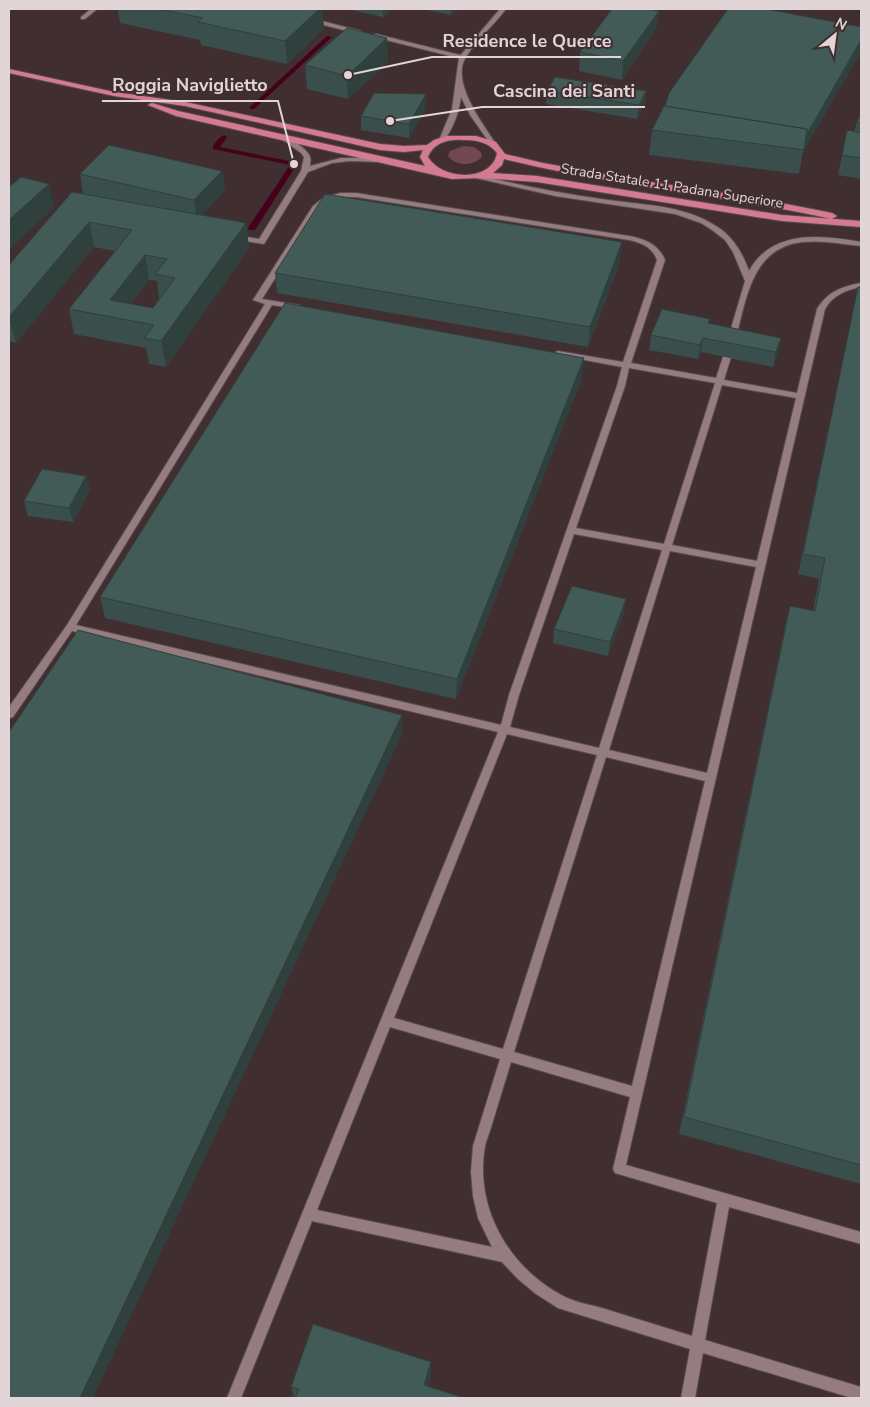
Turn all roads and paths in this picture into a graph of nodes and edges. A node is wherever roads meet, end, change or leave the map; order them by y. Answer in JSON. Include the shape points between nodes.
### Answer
{"nodes":[{"id":1,"x":94,"y":9,"type":"edge"},
{"id":2,"x":503,"y":9,"type":"edge"},
{"id":3,"x":300,"y":17,"type":"edge"},
{"id":4,"x":83,"y":18,"type":"dead end"},
{"id":5,"x":462,"y":57,"type":"junction"},
{"id":6,"x":9,"y":71,"type":"edge"},
{"id":7,"x":460,"y":86,"type":"junction"},
{"id":8,"x":114,"y":94,"type":"junction"},
{"id":9,"x":281,"y":136,"type":"junction"},
{"id":10,"x":442,"y":140,"type":"junction"},
{"id":11,"x":494,"y":144,"type":"junction"},
{"id":12,"x":429,"y":147,"type":"junction"},
{"id":13,"x":502,"y":156,"type":"junction"},
{"id":14,"x":386,"y":160,"type":"junction"},
{"id":15,"x":305,"y":171,"type":"junction"},
{"id":16,"x":436,"y":171,"type":"junction"},
{"id":17,"x":476,"y":176,"type":"junction"},
{"id":18,"x":861,"y":224,"type":"edge"},
{"id":19,"x":226,"y":235,"type":"edge"},
{"id":20,"x":861,"y":244,"type":"edge"},
{"id":21,"x":749,"y":281,"type":"junction"},
{"id":22,"x":861,"y":285,"type":"edge"},
{"id":23,"x":270,"y":302,"type":"junction"},
{"id":24,"x":309,"y":309,"type":"edge"},
{"id":25,"x":731,"y":343,"type":"edge"},
{"id":26,"x":549,"y":352,"type":"edge"},
{"id":27,"x":726,"y":357,"type":"edge"},
{"id":28,"x":626,"y":365,"type":"junction"},
{"id":29,"x":719,"y":381,"type":"junction"},
{"id":30,"x":801,"y":396,"type":"junction"},
{"id":31,"x":572,"y":530,"type":"junction"},
{"id":32,"x":667,"y":548,"type":"junction"},
{"id":33,"x":761,"y":566,"type":"junction"},
{"id":34,"x":70,"y":627,"type":"junction"},
{"id":35,"x":9,"y":714,"type":"edge"},
{"id":36,"x":504,"y":730,"type":"junction"},
{"id":37,"x":602,"y":753,"type":"junction"},
{"id":38,"x":711,"y":778,"type":"junction"},
{"id":39,"x":386,"y":1021,"type":"junction"},
{"id":40,"x":508,"y":1055,"type":"junction"},
{"id":41,"x":637,"y":1093,"type":"junction"},
{"id":42,"x":724,"y":1199,"type":"junction"},
{"id":43,"x":308,"y":1214,"type":"junction"},
{"id":44,"x":861,"y":1238,"type":"edge"},
{"id":45,"x":504,"y":1256,"type":"junction"},
{"id":46,"x":698,"y":1345,"type":"junction"},
{"id":47,"x":861,"y":1394,"type":"edge"},
{"id":48,"x":234,"y":1398,"type":"edge"},
{"id":49,"x":688,"y":1398,"type":"edge"}],
"edges":[{"from":1,"to":4,"type":"street"},
{"from":2,"to":5,"type":"street"},
{"from":3,"to":5,"type":"street"},
{"from":5,"to":7,"type":"street"},
{"from":6,"to":8,"type":"main road","name":"Strada Statale 11 Padana Superiore"},
{"from":7,"to":10,"type":"street","via":[[455,114]]},
{"from":7,"to":11,"type":"street","via":[[473,115]]},
{"from":8,"to":9,"type":"main road","name":"Strada Statale 11 Padana Superiore","via":[[176,113]]},
{"from":8,"to":12,"type":"main road","name":"Strada Statale 11 Padana Superiore","via":[[185,104],[380,146],[404,149]]},
{"from":9,"to":14,"type":"main road","name":"Strada Statale 11 Padana Superiore"},
{"from":9,"to":15,"type":"street","via":[[304,152],[307,158]]},
{"from":10,"to":11,"type":"main road","name":"Strada Statale 11 Padana Superiore","via":[[469,137]]},
{"from":10,"to":12,"type":"main road","name":"Strada Statale 11 Padana Superiore"},
{"from":11,"to":13,"type":"main road"},
{"from":12,"to":16,"type":"main road","via":[[425,160]]},
{"from":13,"to":17,"type":"main road","via":[[494,169]]},
{"from":13,"to":18,"type":"main road","name":"Strada Statale 11 Padana Superiore","via":[[549,168],[786,204]]},
{"from":14,"to":15,"type":"street","via":[[340,159]]},
{"from":14,"to":16,"type":"main road","name":"Strada Statale 11 Padana Superiore"},
{"from":15,"to":19,"type":"street","via":[[261,242]]},
{"from":16,"to":17,"type":"main road","name":"Strada Statale 11 Padana Superiore","via":[[453,176]]},
{"from":17,"to":18,"type":"main road","name":"Strada Statale 11 Padana Superiore","via":[[537,180],[782,218]]},
{"from":17,"to":21,"type":"street","via":[[523,189],[697,219],[715,228],[734,246]]},
{"from":20,"to":21,"type":"street","via":[[814,238],[791,242],[776,248],[761,260]]},
{"from":21,"to":25,"type":"street"},
{"from":22,"to":30,"type":"street","via":[[837,292],[823,304]]},
{"from":23,"to":24,"type":"street"},
{"from":23,"to":28,"type":"street","via":[[257,300],[317,206],[324,199],[340,195],[629,238],[648,244],[661,260]]},
{"from":23,"to":34,"type":"street"},
{"from":26,"to":28,"type":"street"},
{"from":27,"to":29,"type":"street"},
{"from":28,"to":29,"type":"street"},
{"from":28,"to":31,"type":"street"},
{"from":29,"to":30,"type":"street"},
{"from":29,"to":32,"type":"street"},
{"from":30,"to":33,"type":"street"},
{"from":31,"to":32,"type":"street"},
{"from":31,"to":36,"type":"street"},
{"from":32,"to":33,"type":"street"},
{"from":32,"to":37,"type":"street"},
{"from":33,"to":38,"type":"street"},
{"from":34,"to":35,"type":"street"},
{"from":34,"to":36,"type":"street"},
{"from":36,"to":37,"type":"street"},
{"from":36,"to":39,"type":"street"},
{"from":37,"to":38,"type":"street"},
{"from":37,"to":40,"type":"street"},
{"from":38,"to":41,"type":"street"},
{"from":39,"to":40,"type":"street"},
{"from":39,"to":43,"type":"street"},
{"from":40,"to":41,"type":"street"},
{"from":40,"to":45,"type":"street","via":[[479,1146],[476,1168],[482,1213]]},
{"from":41,"to":42,"type":"street","via":[[619,1169]]},
{"from":42,"to":44,"type":"street"},
{"from":42,"to":46,"type":"street"},
{"from":43,"to":45,"type":"street"},
{"from":43,"to":48,"type":"street"},
{"from":45,"to":46,"type":"street","via":[[541,1290],[564,1302]]},
{"from":46,"to":47,"type":"street"},
{"from":46,"to":49,"type":"street"}]}
